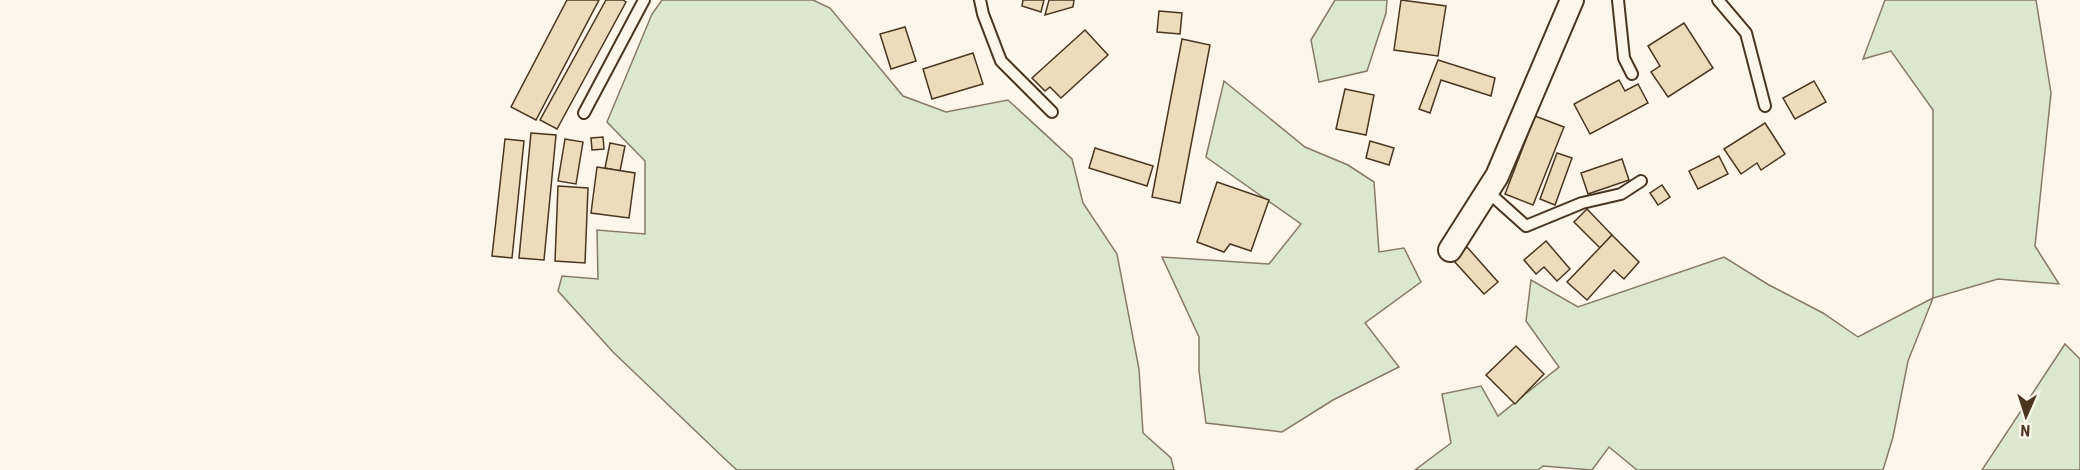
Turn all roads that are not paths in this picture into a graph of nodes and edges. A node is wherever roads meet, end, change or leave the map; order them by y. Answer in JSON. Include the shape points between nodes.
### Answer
{"nodes":[{"id":1,"x":644,"y":0,"type":"edge"},
{"id":2,"x":980,"y":0,"type":"edge"},
{"id":3,"x":1572,"y":0,"type":"edge"},
{"id":4,"x":1618,"y":0,"type":"edge"},
{"id":5,"x":1718,"y":0,"type":"edge"},
{"id":6,"x":1632,"y":74,"type":"dead end"},
{"id":7,"x":1765,"y":106,"type":"dead end"},
{"id":8,"x":1052,"y":112,"type":"dead end"},
{"id":9,"x":584,"y":113,"type":"dead end"},
{"id":10,"x":1641,"y":181,"type":"dead end"},
{"id":11,"x":1487,"y":191,"type":"junction"},
{"id":12,"x":1450,"y":250,"type":"dead end"}],
"edges":[{"from":1,"to":9,"type":"lane"},
{"from":2,"to":8,"type":"lane","via":[[1001,61]]},
{"from":3,"to":11,"type":"street","via":[[1497,176]]},
{"from":4,"to":6,"type":"lane","via":[[1624,58]]},
{"from":5,"to":7,"type":"lane","via":[[1746,33]]},
{"from":10,"to":11,"type":"lane","via":[[1621,194],[1582,203],[1526,225]]},
{"from":11,"to":12,"type":"street"}]}
